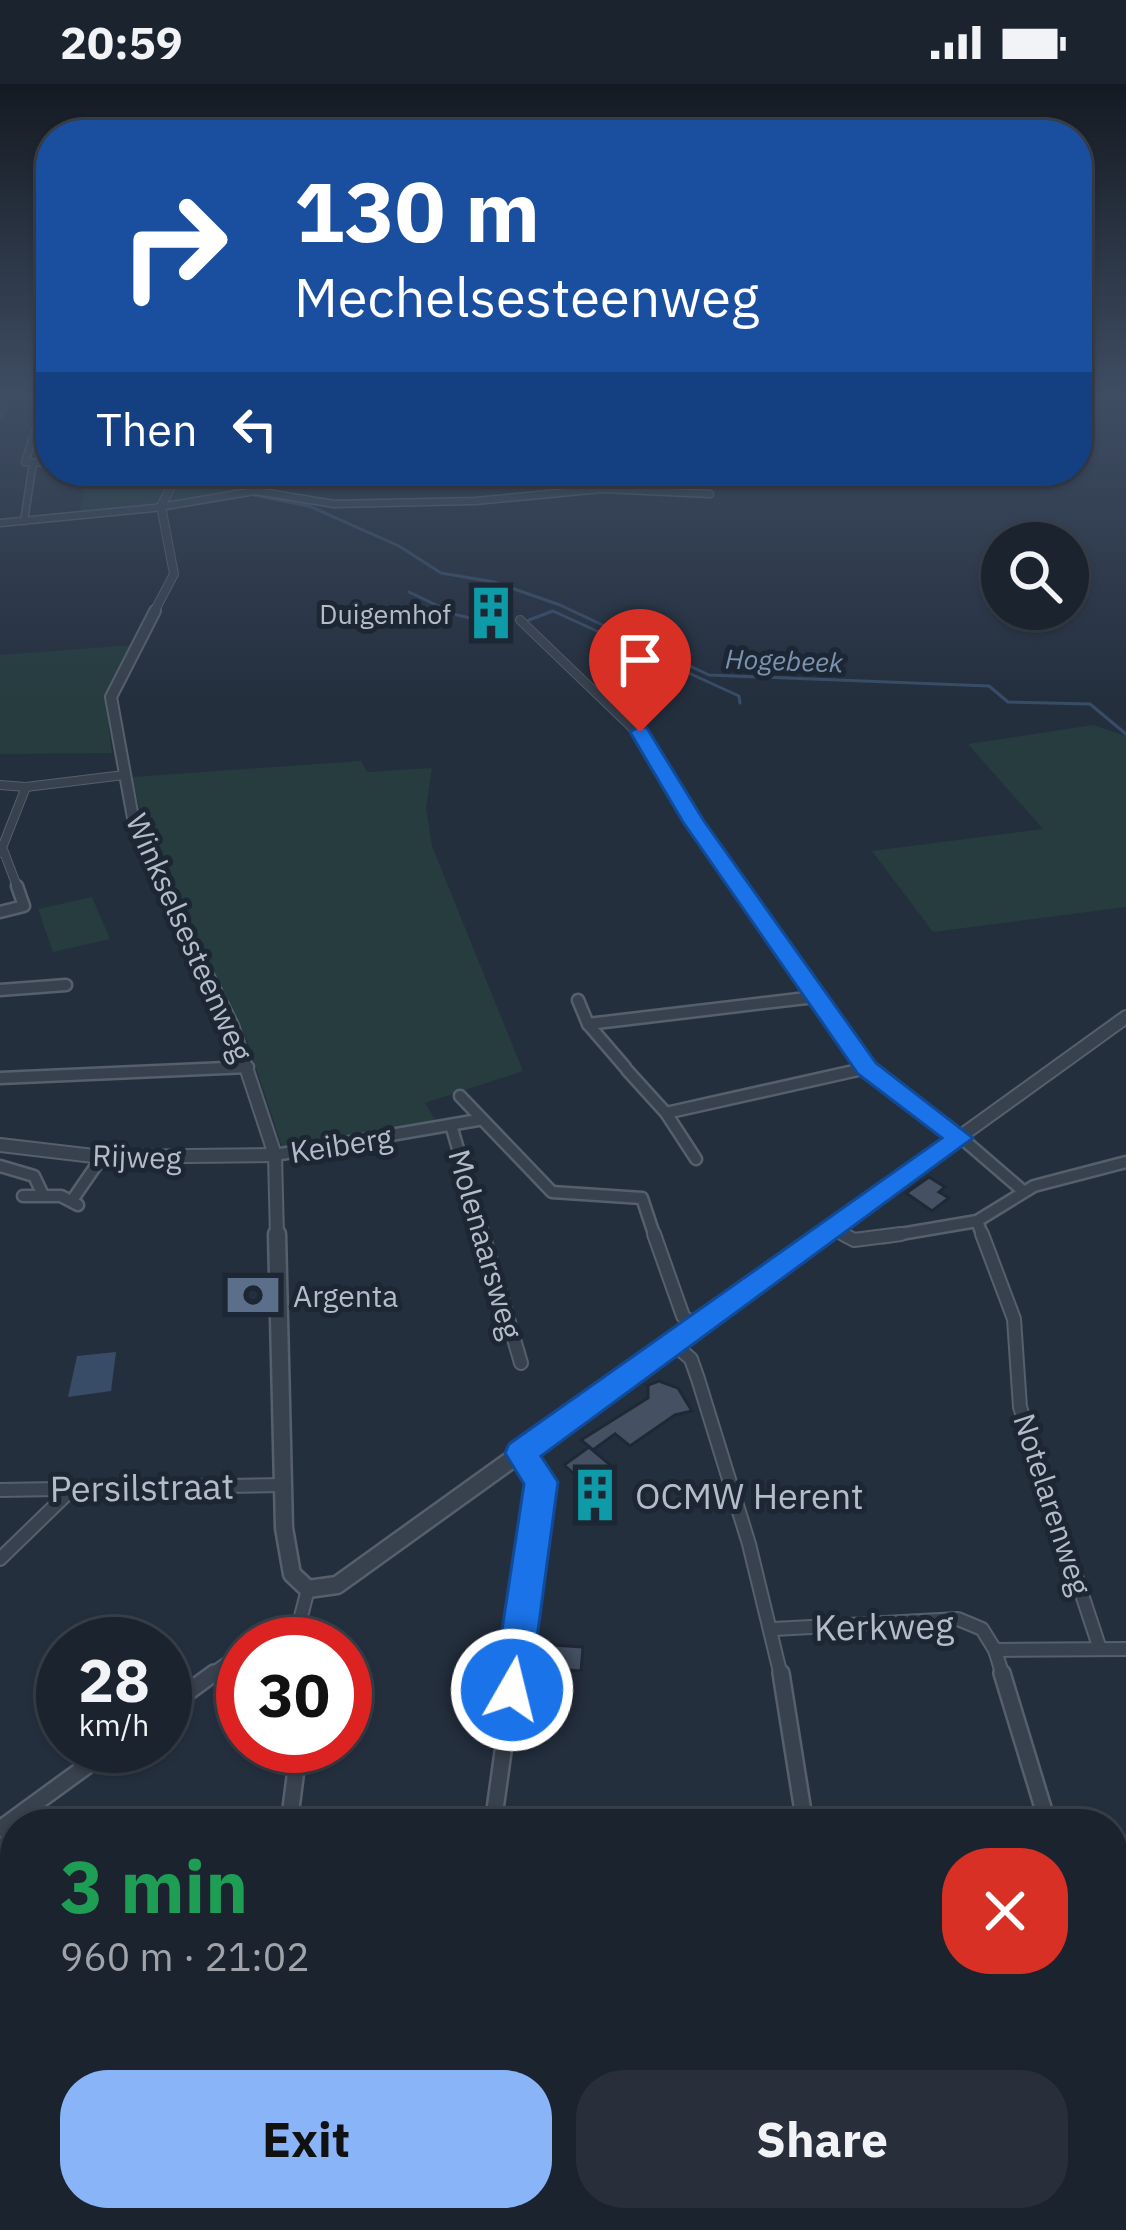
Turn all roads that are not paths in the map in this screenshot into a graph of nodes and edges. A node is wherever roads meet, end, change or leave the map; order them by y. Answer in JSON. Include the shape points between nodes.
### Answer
{"nodes":[{"id":1,"x":26,"y":495,"type":"edge"},
{"id":2,"x":167,"y":495,"type":"edge"},
{"id":3,"x":229,"y":495,"type":"edge"},
{"id":4,"x":278,"y":495,"type":"edge"},
{"id":5,"x":537,"y":495,"type":"edge"},
{"id":6,"x":161,"y":506,"type":"junction"},
{"id":7,"x":24,"y":521,"type":"junction"},
{"id":8,"x":0,"y":523,"type":"edge"},
{"id":9,"x":520,"y":620,"type":"dead end"},
{"id":10,"x":124,"y":775,"type":"junction"},
{"id":11,"x":0,"y":784,"type":"edge"},
{"id":12,"x":26,"y":787,"type":"junction"},
{"id":13,"x":2,"y":853,"type":"edge"},
{"id":14,"x":0,"y":912,"type":"edge"},
{"id":15,"x":66,"y":986,"type":"dead end"},
{"id":16,"x":0,"y":990,"type":"edge"},
{"id":17,"x":815,"y":997,"type":"junction"},
{"id":18,"x":578,"y":1000,"type":"dead end"},
{"id":19,"x":1126,"y":1018,"type":"edge"},
{"id":20,"x":588,"y":1024,"type":"junction"},
{"id":21,"x":248,"y":1067,"type":"junction"},
{"id":22,"x":867,"y":1068,"type":"junction"},
{"id":23,"x":0,"y":1078,"type":"edge"},
{"id":24,"x":460,"y":1096,"type":"dead end"},
{"id":25,"x":665,"y":1113,"type":"junction"},
{"id":26,"x":478,"y":1120,"type":"junction"},
{"id":27,"x":451,"y":1125,"type":"junction"},
{"id":28,"x":960,"y":1138,"type":"junction"},
{"id":29,"x":0,"y":1145,"type":"edge"},
{"id":30,"x":275,"y":1155,"type":"junction"},
{"id":31,"x":102,"y":1157,"type":"junction"},
{"id":32,"x":696,"y":1159,"type":"dead end"},
{"id":33,"x":1126,"y":1162,"type":"edge"},
{"id":34,"x":0,"y":1166,"type":"edge"},
{"id":35,"x":1023,"y":1191,"type":"junction"},
{"id":36,"x":43,"y":1195,"type":"junction"},
{"id":37,"x":23,"y":1196,"type":"dead end"},
{"id":38,"x":977,"y":1221,"type":"junction"},
{"id":39,"x":834,"y":1228,"type":"junction"},
{"id":40,"x":696,"y":1328,"type":"junction"},
{"id":41,"x":674,"y":1344,"type":"junction"},
{"id":42,"x":521,"y":1363,"type":"dead end"},
{"id":43,"x":521,"y":1453,"type":"junction"},
{"id":44,"x":283,"y":1485,"type":"junction"},
{"id":45,"x":72,"y":1489,"type":"junction"},
{"id":46,"x":0,"y":1490,"type":"edge"},
{"id":47,"x":0,"y":1558,"type":"edge"},
{"id":48,"x":308,"y":1589,"type":"junction"},
{"id":49,"x":300,"y":1617,"type":"edge"},
{"id":50,"x":774,"y":1629,"type":"junction"},
{"id":51,"x":1100,"y":1649,"type":"junction"},
{"id":52,"x":1126,"y":1649,"type":"edge"},
{"id":53,"x":995,"y":1650,"type":"junction"},
{"id":54,"x":76,"y":1773,"type":"edge"},
{"id":55,"x":296,"y":1773,"type":"edge"},
{"id":56,"x":26,"y":1809,"type":"edge"},
{"id":57,"x":291,"y":1809,"type":"edge"},
{"id":58,"x":495,"y":1809,"type":"edge"},
{"id":59,"x":803,"y":1809,"type":"edge"},
{"id":60,"x":1043,"y":1809,"type":"edge"}],
"edges":[{"from":1,"to":7,"type":"street"},
{"from":2,"to":6,"type":"street"},
{"from":3,"to":6,"type":"street"},
{"from":4,"to":5,"type":"street","via":[[334,505]]},
{"from":6,"to":7,"type":"street"},
{"from":6,"to":10,"type":"street","name":"Winkselsesteenweg","via":[[174,574],[111,697]]},
{"from":7,"to":8,"type":"street"},
{"from":9,"to":17,"type":"street","via":[[651,746]]},
{"from":10,"to":12,"type":"street"},
{"from":10,"to":21,"type":"street","name":"Winkselsesteenweg","via":[[149,862]]},
{"from":11,"to":12,"type":"street"},
{"from":12,"to":13,"type":"street"},
{"from":13,"to":14,"type":"street","via":[[23,906]]},
{"from":15,"to":16,"type":"street"},
{"from":17,"to":20,"type":"street"},
{"from":17,"to":22,"type":"street"},
{"from":18,"to":20,"type":"street"},
{"from":19,"to":28,"type":"street"},
{"from":20,"to":25,"type":"street"},
{"from":21,"to":23,"type":"street"},
{"from":21,"to":30,"type":"street","name":"Winkselsesteenweg"},
{"from":22,"to":25,"type":"street"},
{"from":22,"to":28,"type":"street"},
{"from":24,"to":26,"type":"street"},
{"from":25,"to":32,"type":"street"},
{"from":26,"to":27,"type":"street","name":"Keiberg"},
{"from":26,"to":40,"type":"street","via":[[552,1192],[642,1198],[682,1316]]},
{"from":27,"to":30,"type":"street","name":"Keiberg"},
{"from":27,"to":42,"type":"street","name":"Molenaarsweg"},
{"from":28,"to":35,"type":"street"},
{"from":28,"to":39,"type":"street"},
{"from":29,"to":31,"type":"street","name":"Rijweg"},
{"from":30,"to":31,"type":"street","name":"Rijweg"},
{"from":30,"to":44,"type":"street","name":"Winkselsesteenweg"},
{"from":31,"to":36,"type":"street","via":[[76,1202]]},
{"from":33,"to":35,"type":"street"},
{"from":34,"to":36,"type":"street","via":[[34,1176]]},
{"from":35,"to":38,"type":"street"},
{"from":36,"to":37,"type":"street"},
{"from":38,"to":39,"type":"street","via":[[864,1240]]},
{"from":38,"to":51,"type":"street","name":"Notelarenweg","via":[[1014,1319],[1020,1407]]},
{"from":39,"to":40,"type":"street"},
{"from":40,"to":41,"type":"street"},
{"from":41,"to":43,"type":"street"},
{"from":41,"to":50,"type":"street","via":[[691,1359]]},
{"from":43,"to":48,"type":"street","via":[[337,1585]]},
{"from":43,"to":58,"type":"street","via":[[541,1482]]},
{"from":44,"to":45,"type":"street","name":"Persilstraat"},
{"from":44,"to":48,"type":"street","name":"Winkselsesteenweg","via":[[290,1566]]},
{"from":45,"to":46,"type":"street","name":"Persilstraat"},
{"from":45,"to":47,"type":"street"},
{"from":48,"to":49,"type":"street"},
{"from":50,"to":53,"type":"street","name":"Kerkweg","via":[[958,1619],[982,1629]]},
{"from":50,"to":59,"type":"street"},
{"from":51,"to":52,"type":"street","name":"Kerkweg"},
{"from":51,"to":53,"type":"street","name":"Kerkweg"},
{"from":53,"to":60,"type":"street"},
{"from":54,"to":56,"type":"street"},
{"from":55,"to":57,"type":"street"}]}
